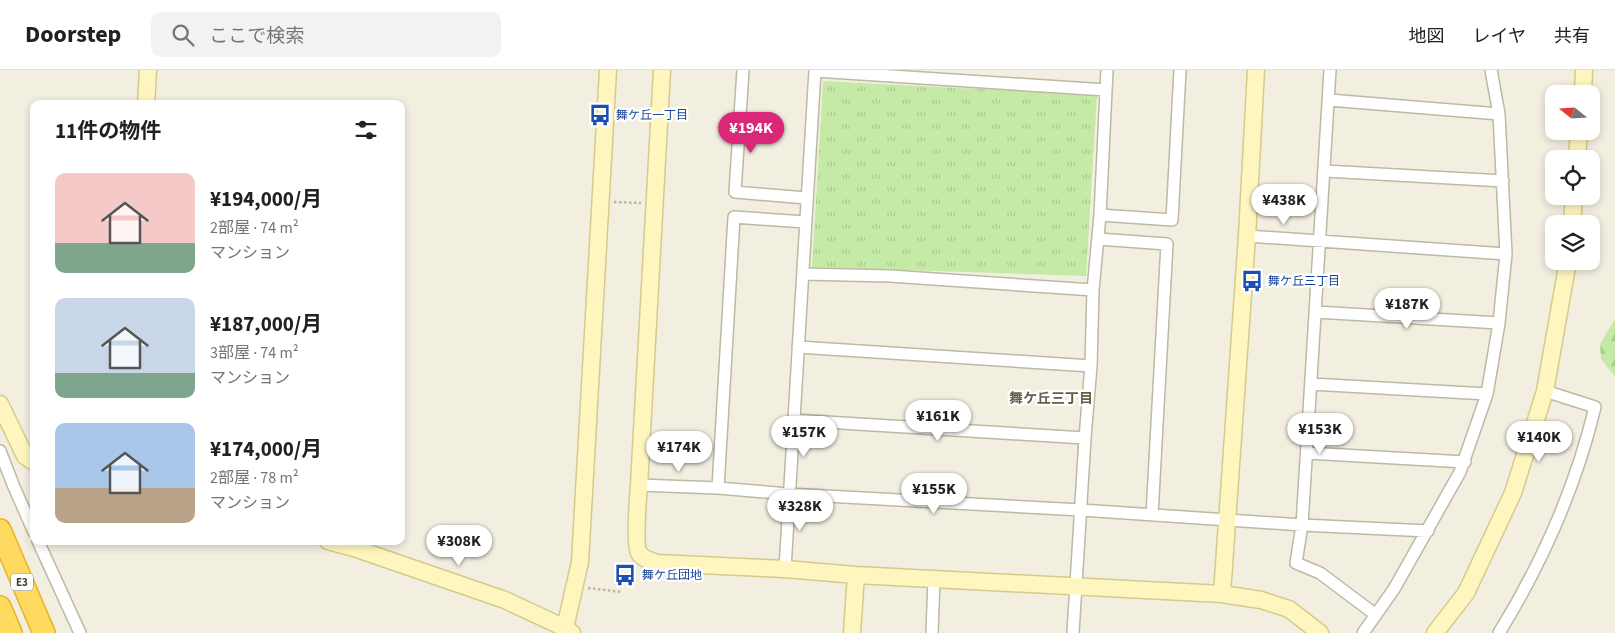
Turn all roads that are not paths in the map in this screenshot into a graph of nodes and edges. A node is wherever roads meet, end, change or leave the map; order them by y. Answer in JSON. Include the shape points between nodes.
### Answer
{"nodes":[{"id":1,"x":148,"y":70,"type":"edge"},
{"id":2,"x":608,"y":70,"type":"edge"},
{"id":3,"x":662,"y":70,"type":"edge"},
{"id":4,"x":742,"y":70,"type":"edge"},
{"id":5,"x":815,"y":70,"type":"edge"},
{"id":6,"x":1107,"y":70,"type":"edge"},
{"id":7,"x":1180,"y":70,"type":"edge"},
{"id":8,"x":1256,"y":70,"type":"edge"},
{"id":9,"x":1330,"y":70,"type":"edge"},
{"id":10,"x":1491,"y":70,"type":"edge"},
{"id":11,"x":1584,"y":70,"type":"edge"},
{"id":12,"x":1583,"y":85,"type":"edge"},
{"id":13,"x":1106,"y":90,"type":"junction"},
{"id":14,"x":146,"y":100,"type":"edge"},
{"id":15,"x":1329,"y":100,"type":"junction"},
{"id":16,"x":1498,"y":114,"type":"junction"},
{"id":17,"x":1325,"y":171,"type":"junction"},
{"id":18,"x":1503,"y":181,"type":"junction"},
{"id":19,"x":806,"y":198,"type":"junction"},
{"id":20,"x":1100,"y":215,"type":"junction"},
{"id":21,"x":805,"y":222,"type":"junction"},
{"id":22,"x":1247,"y":236,"type":"junction"},
{"id":23,"x":1098,"y":239,"type":"junction"},
{"id":24,"x":1320,"y":242,"type":"junction"},
{"id":25,"x":1506,"y":254,"type":"junction"},
{"id":26,"x":1566,"y":270,"type":"edge"},
{"id":27,"x":803,"y":274,"type":"junction"},
{"id":28,"x":1093,"y":290,"type":"junction"},
{"id":29,"x":1316,"y":312,"type":"junction"},
{"id":30,"x":1499,"y":322,"type":"junction"},
{"id":31,"x":798,"y":347,"type":"junction"},
{"id":32,"x":1091,"y":366,"type":"junction"},
{"id":33,"x":1311,"y":384,"type":"junction"},
{"id":34,"x":1545,"y":391,"type":"junction"},
{"id":35,"x":1487,"y":394,"type":"junction"},
{"id":36,"x":0,"y":404,"type":"edge"},
{"id":37,"x":793,"y":420,"type":"junction"},
{"id":38,"x":1085,"y":438,"type":"junction"},
{"id":39,"x":0,"y":451,"type":"edge"},
{"id":40,"x":1307,"y":453,"type":"junction"},
{"id":41,"x":30,"y":459,"type":"edge"},
{"id":42,"x":1464,"y":462,"type":"junction"},
{"id":43,"x":638,"y":485,"type":"junction"},
{"id":44,"x":718,"y":488,"type":"junction"},
{"id":45,"x":788,"y":494,"type":"junction"},
{"id":46,"x":1081,"y":510,"type":"junction"},
{"id":47,"x":1152,"y":515,"type":"junction"},
{"id":48,"x":1226,"y":520,"type":"junction"},
{"id":49,"x":30,"y":523,"type":"edge"},
{"id":50,"x":1302,"y":525,"type":"junction"},
{"id":51,"x":0,"y":530,"type":"edge"},
{"id":52,"x":1428,"y":531,"type":"junction"},
{"id":53,"x":40,"y":545,"type":"edge"},
{"id":54,"x":343,"y":545,"type":"edge"},
{"id":55,"x":785,"y":569,"type":"junction"},
{"id":56,"x":856,"y":575,"type":"junction"},
{"id":57,"x":934,"y":579,"type":"junction"},
{"id":58,"x":1076,"y":587,"type":"junction"},
{"id":59,"x":1222,"y":594,"type":"junction"},
{"id":60,"x":0,"y":607,"type":"edge"},
{"id":61,"x":1376,"y":615,"type":"junction"},
{"id":62,"x":568,"y":630,"type":"edge"},
{"id":63,"x":12,"y":633,"type":"edge"},
{"id":64,"x":44,"y":633,"type":"edge"},
{"id":65,"x":80,"y":633,"type":"edge"},
{"id":66,"x":852,"y":633,"type":"edge"},
{"id":67,"x":932,"y":633,"type":"edge"},
{"id":68,"x":1073,"y":633,"type":"edge"},
{"id":69,"x":1320,"y":633,"type":"edge"},
{"id":70,"x":1363,"y":633,"type":"edge"},
{"id":71,"x":1435,"y":633,"type":"edge"},
{"id":72,"x":1498,"y":633,"type":"edge"}],
"edges":[{"from":1,"to":14,"type":"street"},
{"from":2,"to":62,"type":"street","via":[[580,562]]},
{"from":3,"to":43,"type":"street"},
{"from":4,"to":19,"type":"street","via":[[735,192]]},
{"from":5,"to":13,"type":"street"},
{"from":5,"to":19,"type":"street"},
{"from":6,"to":13,"type":"street"},
{"from":7,"to":20,"type":"street","via":[[1172,220]]},
{"from":8,"to":22,"type":"street"},
{"from":9,"to":15,"type":"street"},
{"from":10,"to":16,"type":"street"},
{"from":11,"to":12,"type":"street"},
{"from":13,"to":20,"type":"street"},
{"from":15,"to":16,"type":"street"},
{"from":15,"to":17,"type":"street"},
{"from":16,"to":18,"type":"street"},
{"from":17,"to":18,"type":"street"},
{"from":17,"to":24,"type":"street"},
{"from":18,"to":25,"type":"street"},
{"from":19,"to":21,"type":"street"},
{"from":20,"to":23,"type":"street"},
{"from":21,"to":27,"type":"street"},
{"from":21,"to":44,"type":"street","via":[[734,217]]},
{"from":22,"to":24,"type":"street"},
{"from":22,"to":48,"type":"street"},
{"from":23,"to":28,"type":"street"},
{"from":23,"to":47,"type":"street","via":[[1167,244]]},
{"from":24,"to":25,"type":"street"},
{"from":24,"to":29,"type":"street"},
{"from":25,"to":30,"type":"street"},
{"from":26,"to":34,"type":"street"},
{"from":27,"to":28,"type":"street","via":[[890,276]]},
{"from":27,"to":31,"type":"street"},
{"from":28,"to":32,"type":"street"},
{"from":29,"to":30,"type":"street"},
{"from":29,"to":33,"type":"street"},
{"from":30,"to":35,"type":"street"},
{"from":31,"to":32,"type":"street"},
{"from":31,"to":37,"type":"street"},
{"from":32,"to":38,"type":"street"},
{"from":33,"to":35,"type":"street"},
{"from":33,"to":40,"type":"street"},
{"from":34,"to":71,"type":"street","via":[[1514,493],[1466,593]]},
{"from":34,"to":72,"type":"street","via":[[1595,407],[1585,449],[1553,531],[1520,599]]},
{"from":35,"to":42,"type":"street"},
{"from":36,"to":41,"type":"street","via":[[25,456]]},
{"from":37,"to":38,"type":"street"},
{"from":37,"to":45,"type":"street"},
{"from":38,"to":46,"type":"street"},
{"from":39,"to":49,"type":"street"},
{"from":40,"to":42,"type":"street"},
{"from":40,"to":50,"type":"street"},
{"from":42,"to":52,"type":"street"},
{"from":43,"to":44,"type":"street"},
{"from":43,"to":55,"type":"street","via":[[637,543],[639,553],[648,560]]},
{"from":44,"to":45,"type":"street"},
{"from":45,"to":46,"type":"street"},
{"from":45,"to":55,"type":"street"},
{"from":46,"to":47,"type":"street"},
{"from":46,"to":58,"type":"street"},
{"from":47,"to":48,"type":"street"},
{"from":48,"to":50,"type":"street"},
{"from":48,"to":59,"type":"street"},
{"from":50,"to":52,"type":"street"},
{"from":50,"to":61,"type":"street","via":[[1296,563],[1320,573]]},
{"from":51,"to":64,"type":"highway","number":"E3"},
{"from":52,"to":61,"type":"street"},
{"from":53,"to":65,"type":"street"},
{"from":54,"to":62,"type":"street","via":[[505,600]]},
{"from":55,"to":56,"type":"street"},
{"from":56,"to":57,"type":"street"},
{"from":56,"to":66,"type":"street"},
{"from":57,"to":58,"type":"street"},
{"from":57,"to":67,"type":"street"},
{"from":58,"to":59,"type":"street"},
{"from":58,"to":68,"type":"street"},
{"from":59,"to":69,"type":"street","via":[[1289,609]]},
{"from":60,"to":63,"type":"highway"},
{"from":61,"to":70,"type":"street"}]}
